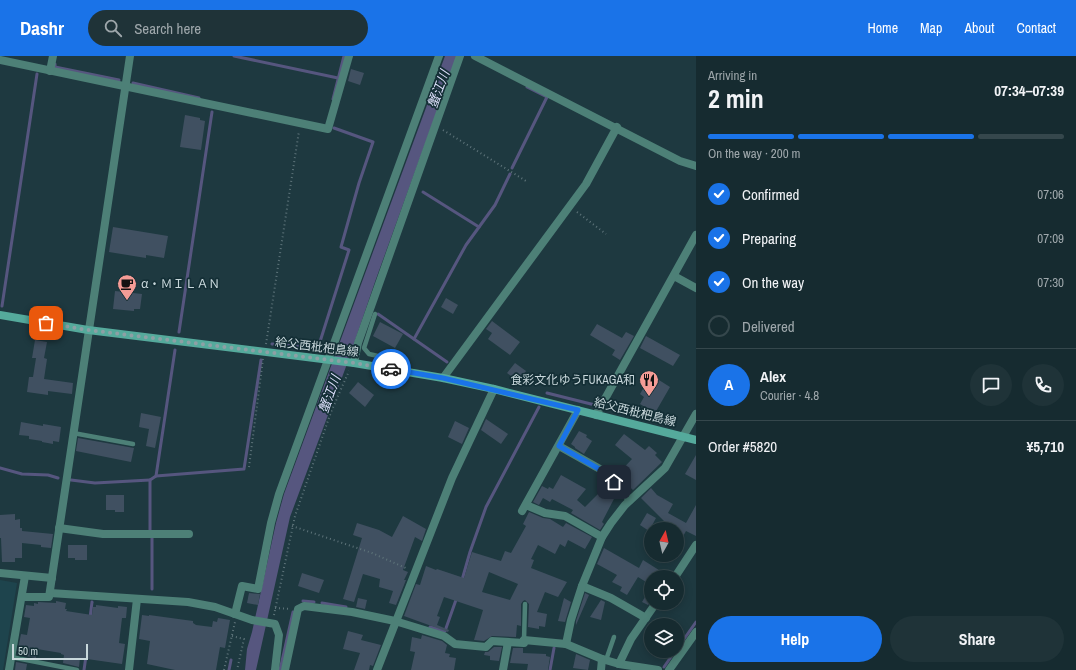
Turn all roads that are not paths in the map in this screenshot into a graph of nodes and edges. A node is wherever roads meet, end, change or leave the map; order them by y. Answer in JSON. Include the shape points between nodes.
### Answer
{"nodes":[{"id":1,"x":53,"y":56,"type":"edge"},
{"id":2,"x":130,"y":56,"type":"edge"},
{"id":3,"x":349,"y":56,"type":"edge"},
{"id":4,"x":439,"y":56,"type":"edge"},
{"id":5,"x":460,"y":56,"type":"edge"},
{"id":6,"x":475,"y":56,"type":"edge"},
{"id":7,"x":0,"y":60,"type":"edge"},
{"id":8,"x":50,"y":71,"type":"junction"},
{"id":9,"x":126,"y":86,"type":"junction"},
{"id":10,"x":617,"y":128,"type":"junction"},
{"id":11,"x":696,"y":166,"type":"edge"},
{"id":12,"x":696,"y":235,"type":"edge"},
{"id":13,"x":674,"y":276,"type":"junction"},
{"id":14,"x":696,"y":288,"type":"edge"},
{"id":15,"x":375,"y":314,"type":"dead end"},
{"id":16,"x":0,"y":315,"type":"edge"},
{"id":17,"x":88,"y":330,"type":"junction"},
{"id":18,"x":327,"y":360,"type":"junction"},
{"id":19,"x":354,"y":363,"type":"junction"},
{"id":20,"x":384,"y":368,"type":"junction"},
{"id":21,"x":443,"y":378,"type":"junction"},
{"id":22,"x":494,"y":389,"type":"junction"},
{"id":23,"x":578,"y":410,"type":"junction"},
{"id":24,"x":696,"y":414,"type":"edge"},
{"id":25,"x":596,"y":415,"type":"junction"},
{"id":26,"x":73,"y":433,"type":"junction"},
{"id":27,"x":683,"y":437,"type":"junction"},
{"id":28,"x":696,"y":440,"type":"edge"},
{"id":29,"x":133,"y":444,"type":"dead end"},
{"id":30,"x":559,"y":446,"type":"junction"},
{"id":31,"x":630,"y":500,"type":"junction"},
{"id":32,"x":59,"y":528,"type":"junction"},
{"id":33,"x":189,"y":534,"type":"dead end"},
{"id":34,"x":602,"y":537,"type":"junction"},
{"id":35,"x":696,"y":545,"type":"edge"},
{"id":36,"x":680,"y":570,"type":"edge"},
{"id":37,"x":0,"y":573,"type":"edge"},
{"id":38,"x":25,"y":576,"type":"junction"},
{"id":39,"x":52,"y":578,"type":"junction"},
{"id":40,"x":582,"y":586,"type":"junction"},
{"id":41,"x":50,"y":594,"type":"junction"},
{"id":42,"x":22,"y":597,"type":"junction"},
{"id":43,"x":137,"y":599,"type":"junction"},
{"id":44,"x":525,"y":604,"type":"dead end"},
{"id":45,"x":651,"y":610,"type":"edge"},
{"id":46,"x":236,"y":614,"type":"junction"},
{"id":47,"x":646,"y":618,"type":"joint"},
{"id":48,"x":395,"y":621,"type":"junction"},
{"id":49,"x":644,"y":621,"type":"edge"},
{"id":50,"x":696,"y":632,"type":"edge"},
{"id":51,"x":614,"y":637,"type":"dead end"},
{"id":52,"x":524,"y":640,"type":"junction"},
{"id":53,"x":508,"y":642,"type":"junction"},
{"id":54,"x":566,"y":644,"type":"junction"},
{"id":55,"x":11,"y":657,"type":"junction"},
{"id":56,"x":604,"y":660,"type":"junction"},
{"id":57,"x":619,"y":664,"type":"junction"},
{"id":58,"x":9,"y":670,"type":"edge"},
{"id":59,"x":77,"y":670,"type":"edge"},
{"id":60,"x":129,"y":670,"type":"edge"},
{"id":61,"x":275,"y":670,"type":"edge"},
{"id":62,"x":285,"y":670,"type":"edge"},
{"id":63,"x":377,"y":670,"type":"edge"},
{"id":64,"x":503,"y":670,"type":"edge"},
{"id":65,"x":601,"y":670,"type":"edge"},
{"id":66,"x":658,"y":670,"type":"edge"},
{"id":67,"x":669,"y":670,"type":"edge"}],
"edges":[{"from":1,"to":8,"type":"street"},
{"from":2,"to":9,"type":"street"},
{"from":3,"to":9,"type":"street","via":[[328,129]]},
{"from":4,"to":18,"type":"street","via":[[346,315]]},
{"from":5,"to":19,"type":"street","via":[[358,343]]},
{"from":6,"to":10,"type":"street"},
{"from":7,"to":8,"type":"street"},
{"from":8,"to":9,"type":"street"},
{"from":9,"to":17,"type":"street"},
{"from":10,"to":11,"type":"street","via":[[680,161]]},
{"from":10,"to":21,"type":"street","via":[[586,184]]},
{"from":12,"to":13,"type":"street"},
{"from":13,"to":14,"type":"street"},
{"from":13,"to":25,"type":"street"},
{"from":15,"to":20,"type":"lane","via":[[364,348],[369,354],[386,358]]},
{"from":16,"to":17,"type":"main road","name":"給父西枇杷島線"},
{"from":17,"to":18,"type":"main road","name":"給父西枇杷島線"},
{"from":17,"to":26,"type":"street"},
{"from":18,"to":19,"type":"main road","name":"給父西枇杷島線"},
{"from":18,"to":46,"type":"street","via":[[279,494],[258,589],[242,586]]},
{"from":19,"to":20,"type":"main road","name":"給父西枇杷島線"},
{"from":20,"to":21,"type":"main road","name":"給父西枇杷島線"},
{"from":21,"to":22,"type":"main road","name":"給父西枇杷島線"},
{"from":22,"to":23,"type":"main road","name":"給父西枇杷島線"},
{"from":22,"to":48,"type":"street","via":[[452,478]]},
{"from":23,"to":25,"type":"main road","name":"給父西枇杷島線"},
{"from":23,"to":30,"type":"street"},
{"from":24,"to":27,"type":"street"},
{"from":25,"to":27,"type":"main road","name":"給父西枇杷島線"},
{"from":26,"to":29,"type":"lane"},
{"from":26,"to":32,"type":"street"},
{"from":27,"to":28,"type":"main road","name":"給父西枇杷島線"},
{"from":27,"to":31,"type":"street","via":[[665,468]]},
{"from":30,"to":31,"type":"street","via":[[606,473]]},
{"from":30,"to":34,"type":"street","via":[[524,508],[565,516]]},
{"from":31,"to":34,"type":"street"},
{"from":32,"to":33,"type":"street","via":[[103,534]]},
{"from":32,"to":39,"type":"street"},
{"from":34,"to":40,"type":"street"},
{"from":35,"to":36,"type":"street"},
{"from":37,"to":38,"type":"street"},
{"from":38,"to":39,"type":"street"},
{"from":38,"to":42,"type":"street"},
{"from":39,"to":41,"type":"street"},
{"from":40,"to":47,"type":"street","via":[[611,598]]},
{"from":40,"to":54,"type":"street"},
{"from":41,"to":42,"type":"street","via":[[49,597]]},
{"from":41,"to":43,"type":"street"},
{"from":42,"to":55,"type":"street"},
{"from":43,"to":46,"type":"street","via":[[188,602]]},
{"from":43,"to":60,"type":"street"},
{"from":44,"to":52,"type":"lane"},
{"from":45,"to":47,"type":"street"},
{"from":46,"to":61,"type":"street","via":[[276,624],[279,635]]},
{"from":48,"to":53,"type":"street","via":[[444,636],[455,644],[486,647],[492,641]]},
{"from":48,"to":62,"type":"street","via":[[304,606],[298,609]]},
{"from":48,"to":63,"type":"street"},
{"from":49,"to":57,"type":"street","via":[[631,639]]},
{"from":50,"to":67,"type":"street"},
{"from":51,"to":56,"type":"lane"},
{"from":52,"to":53,"type":"street","via":[[524,643]]},
{"from":52,"to":54,"type":"street"},
{"from":53,"to":64,"type":"street"},
{"from":54,"to":56,"type":"street"},
{"from":55,"to":58,"type":"street"},
{"from":55,"to":59,"type":"lane"},
{"from":56,"to":57,"type":"street"},
{"from":56,"to":65,"type":"street"},
{"from":57,"to":66,"type":"street"}]}
